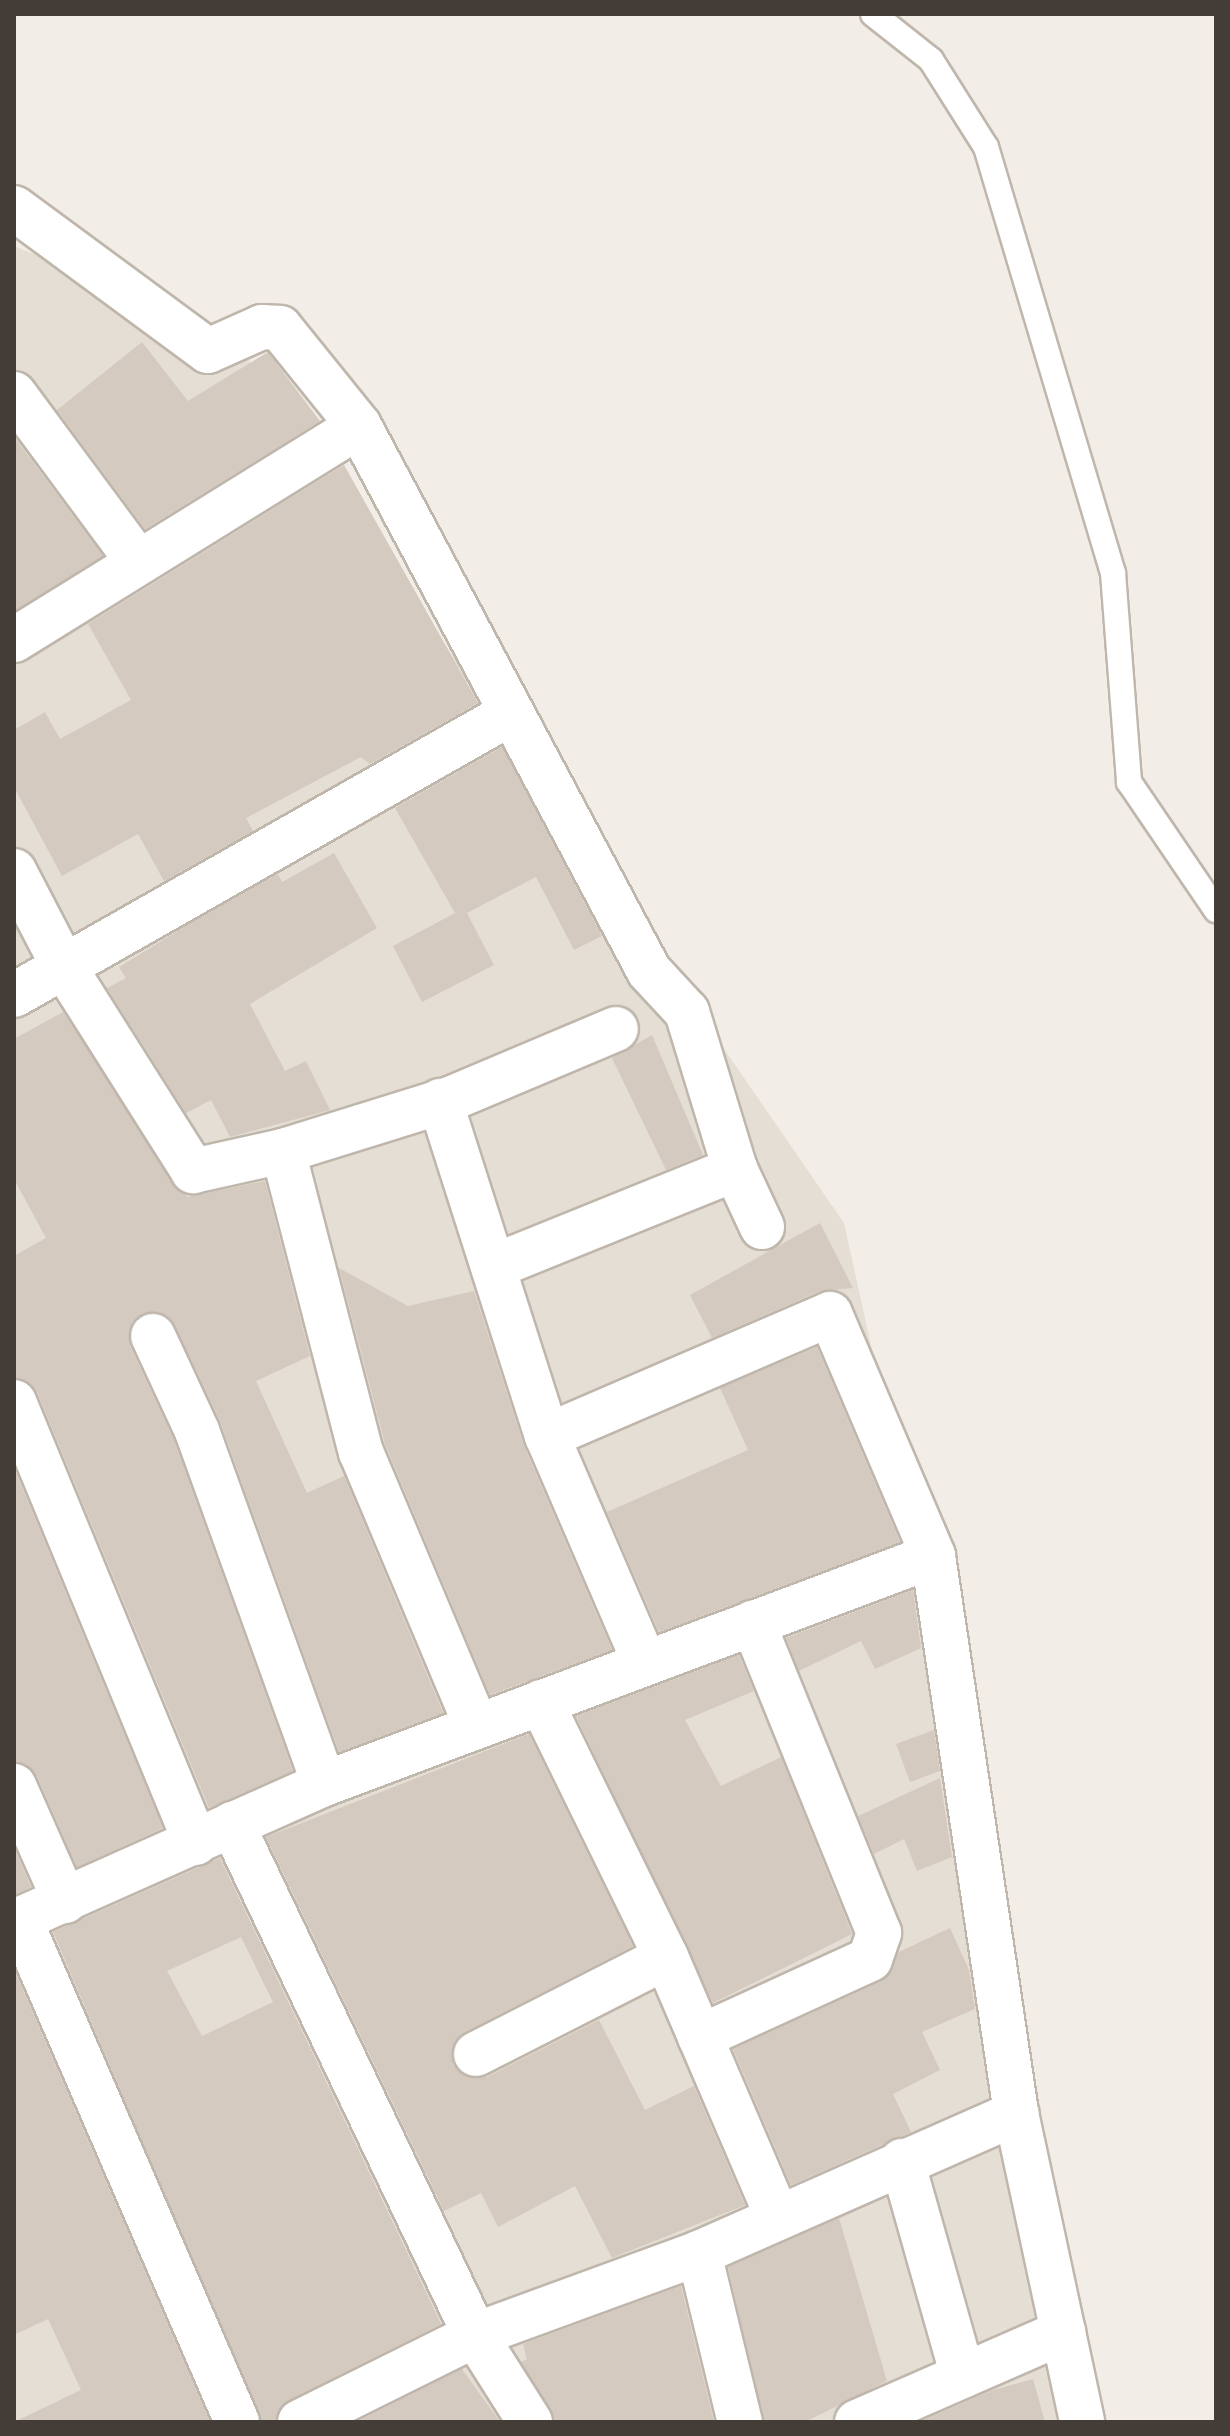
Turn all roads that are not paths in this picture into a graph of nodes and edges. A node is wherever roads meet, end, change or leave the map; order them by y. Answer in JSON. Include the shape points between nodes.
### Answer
{"nodes":[{"id":1,"x":873,"y":14,"type":"edge"},
{"id":2,"x":14,"y":208,"type":"edge"},
{"id":3,"x":14,"y":394,"type":"edge"},
{"id":4,"x":359,"y":426,"type":"junction"},
{"id":5,"x":137,"y":560,"type":"junction"},
{"id":6,"x":14,"y":640,"type":"edge"},
{"id":7,"x":511,"y":713,"type":"junction"},
{"id":8,"x":14,"y":871,"type":"edge"},
{"id":9,"x":1216,"y":910,"type":"edge"},
{"id":10,"x":63,"y":965,"type":"junction"},
{"id":11,"x":14,"y":995,"type":"edge"},
{"id":12,"x":616,"y":1029,"type":"dead end"},
{"id":13,"x":440,"y":1101,"type":"junction"},
{"id":14,"x":283,"y":1151,"type":"junction"},
{"id":15,"x":735,"y":1169,"type":"junction"},
{"id":16,"x":762,"y":1227,"type":"dead end"},
{"id":17,"x":495,"y":1266,"type":"junction"},
{"id":18,"x":153,"y":1336,"type":"dead end"},
{"id":19,"x":14,"y":1402,"type":"edge"},
{"id":20,"x":547,"y":1436,"type":"junction"},
{"id":21,"x":933,"y":1556,"type":"junction"},
{"id":22,"x":753,"y":1623,"type":"junction"},
{"id":23,"x":644,"y":1661,"type":"junction"},
{"id":24,"x":541,"y":1702,"type":"junction"},
{"id":25,"x":476,"y":1726,"type":"junction"},
{"id":26,"x":324,"y":1784,"type":"junction"},
{"id":27,"x":14,"y":1786,"type":"edge"},
{"id":28,"x":214,"y":1833,"type":"junction"},
{"id":29,"x":65,"y":1901,"type":"junction"},
{"id":30,"x":17,"y":1921,"type":"edge"},
{"id":31,"x":666,"y":1957,"type":"junction"},
{"id":32,"x":700,"y":2037,"type":"junction"},
{"id":33,"x":476,"y":2054,"type":"dead end"},
{"id":34,"x":1016,"y":2113,"type":"junction"},
{"id":35,"x":902,"y":2161,"type":"junction"},
{"id":36,"x":776,"y":2214,"type":"junction"},
{"id":37,"x":699,"y":2253,"type":"junction"},
{"id":38,"x":1063,"y":2332,"type":"junction"},
{"id":39,"x":475,"y":2335,"type":"junction"},
{"id":40,"x":963,"y":2376,"type":"junction"},
{"id":41,"x":237,"y":2422,"type":"edge"},
{"id":42,"x":300,"y":2422,"type":"edge"},
{"id":43,"x":530,"y":2422,"type":"edge"},
{"id":44,"x":740,"y":2422,"type":"edge"},
{"id":45,"x":857,"y":2422,"type":"edge"},
{"id":46,"x":1082,"y":2422,"type":"edge"}],
"edges":[{"from":1,"to":9,"type":"lane","via":[[931,60],[986,147],[1113,573],[1129,782]]},
{"from":2,"to":4,"type":"street","via":[[208,351],[262,327],[280,328]]},
{"from":3,"to":5,"type":"street"},
{"from":4,"to":5,"type":"street"},
{"from":4,"to":7,"type":"street"},
{"from":5,"to":6,"type":"street"},
{"from":7,"to":10,"type":"street"},
{"from":7,"to":15,"type":"street","via":[[649,971],[687,1012]]},
{"from":8,"to":10,"type":"street"},
{"from":10,"to":11,"type":"street"},
{"from":10,"to":14,"type":"street","via":[[193,1171]]},
{"from":12,"to":13,"type":"street"},
{"from":13,"to":14,"type":"street"},
{"from":13,"to":17,"type":"street"},
{"from":14,"to":25,"type":"street","via":[[361,1452]]},
{"from":15,"to":16,"type":"street"},
{"from":15,"to":17,"type":"street"},
{"from":17,"to":20,"type":"street"},
{"from":18,"to":26,"type":"street","via":[[197,1431]]},
{"from":19,"to":28,"type":"street"},
{"from":20,"to":21,"type":"street","via":[[830,1314]]},
{"from":20,"to":23,"type":"street"},
{"from":21,"to":22,"type":"street"},
{"from":21,"to":34,"type":"street"},
{"from":22,"to":23,"type":"street"},
{"from":22,"to":32,"type":"street","via":[[879,1933],[870,1959]]},
{"from":23,"to":24,"type":"street"},
{"from":24,"to":25,"type":"street"},
{"from":24,"to":31,"type":"street"},
{"from":25,"to":26,"type":"street"},
{"from":26,"to":28,"type":"street"},
{"from":27,"to":29,"type":"street"},
{"from":28,"to":29,"type":"street"},
{"from":28,"to":39,"type":"street"},
{"from":29,"to":30,"type":"street"},
{"from":30,"to":41,"type":"street"},
{"from":31,"to":32,"type":"street"},
{"from":31,"to":33,"type":"street"},
{"from":32,"to":36,"type":"street"},
{"from":34,"to":35,"type":"street"},
{"from":34,"to":38,"type":"street"},
{"from":35,"to":36,"type":"street"},
{"from":35,"to":40,"type":"street"},
{"from":36,"to":37,"type":"street"},
{"from":37,"to":39,"type":"street"},
{"from":37,"to":44,"type":"street"},
{"from":38,"to":40,"type":"street"},
{"from":38,"to":46,"type":"street"},
{"from":39,"to":42,"type":"street"},
{"from":39,"to":43,"type":"street"},
{"from":40,"to":45,"type":"street"}]}
